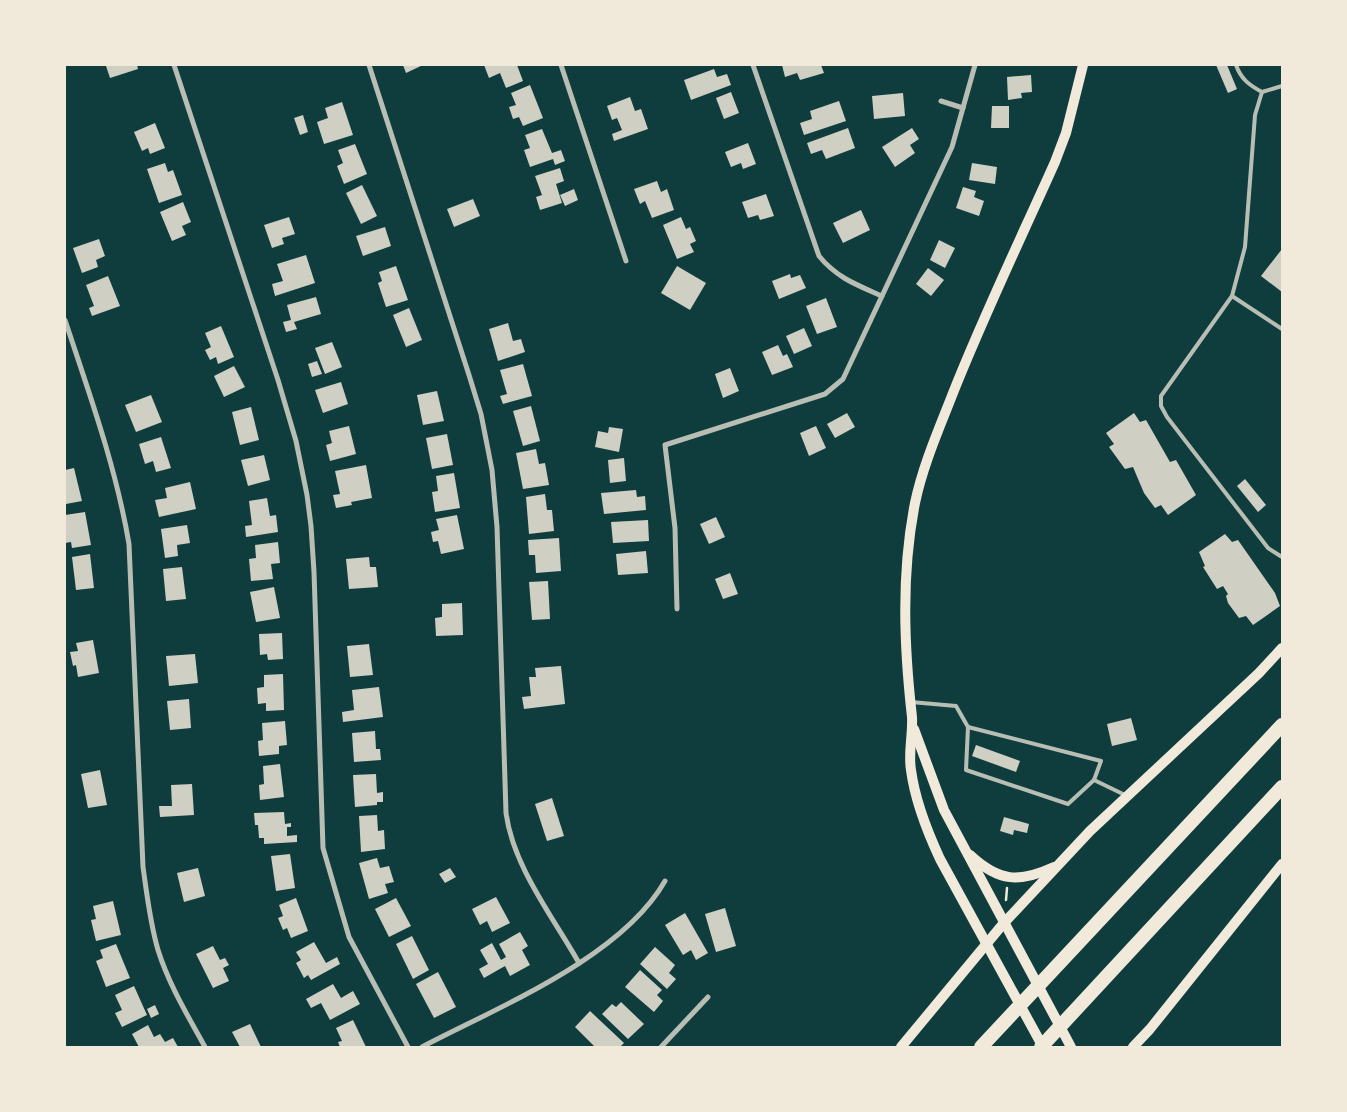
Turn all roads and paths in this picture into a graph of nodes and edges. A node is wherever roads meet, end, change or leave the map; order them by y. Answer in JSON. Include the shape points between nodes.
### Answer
{"nodes":[{"id":1,"x":174,"y":65,"type":"edge"},
{"id":2,"x":369,"y":65,"type":"edge"},
{"id":3,"x":561,"y":65,"type":"edge"},
{"id":4,"x":753,"y":65,"type":"edge"},
{"id":5,"x":975,"y":65,"type":"edge"},
{"id":6,"x":1083,"y":65,"type":"edge"},
{"id":7,"x":1236,"y":65,"type":"edge"},
{"id":8,"x":1282,"y":86,"type":"edge"},
{"id":9,"x":1262,"y":92,"type":"junction"},
{"id":10,"x":941,"y":100,"type":"dead end"},
{"id":11,"x":963,"y":108,"type":"junction"},
{"id":12,"x":626,"y":261,"type":"dead end"},
{"id":13,"x":882,"y":296,"type":"junction"},
{"id":14,"x":1232,"y":296,"type":"junction"},
{"id":15,"x":65,"y":320,"type":"edge"},
{"id":16,"x":1282,"y":329,"type":"edge"},
{"id":17,"x":1282,"y":557,"type":"edge"},
{"id":18,"x":677,"y":609,"type":"dead end"},
{"id":19,"x":1282,"y":648,"type":"edge"},
{"id":20,"x":910,"y":702,"type":"junction"},
{"id":21,"x":912,"y":724,"type":"junction"},
{"id":22,"x":1282,"y":725,"type":"edge"},
{"id":23,"x":968,"y":727,"type":"junction"},
{"id":24,"x":1094,"y":780,"type":"junction"},
{"id":25,"x":1282,"y":787,"type":"edge"},
{"id":26,"x":1127,"y":796,"type":"junction"},
{"id":27,"x":964,"y":850,"type":"junction"},
{"id":28,"x":1060,"y":864,"type":"junction"},
{"id":29,"x":1282,"y":864,"type":"edge"},
{"id":30,"x":665,"y":881,"type":"dead end"},
{"id":31,"x":1008,"y":884,"type":"dead end"},
{"id":32,"x":1006,"y":899,"type":"dead end"},
{"id":33,"x":1003,"y":924,"type":"junction"},
{"id":34,"x":987,"y":944,"type":"junction"},
{"id":35,"x":579,"y":963,"type":"junction"},
{"id":36,"x":708,"y":997,"type":"dead end"},
{"id":37,"x":983,"y":1045,"type":"edge"},
{"id":38,"x":205,"y":1047,"type":"edge"},
{"id":39,"x":408,"y":1047,"type":"edge"},
{"id":40,"x":422,"y":1047,"type":"edge"},
{"id":41,"x":661,"y":1047,"type":"edge"},
{"id":42,"x":901,"y":1047,"type":"edge"},
{"id":43,"x":1042,"y":1047,"type":"edge"},
{"id":44,"x":1070,"y":1047,"type":"edge"},
{"id":45,"x":1133,"y":1047,"type":"edge"}],
"edges":[{"from":1,"to":39,"type":"street","via":[[278,380],[307,494],[313,563],[320,801],[328,874],[349,937]]},
{"from":2,"to":35,"type":"street","via":[[481,414],[492,470],[509,834],[526,871]]},
{"from":3,"to":12,"type":"street"},
{"from":4,"to":13,"type":"street","via":[[820,256],[831,271],[848,282]]},
{"from":5,"to":11,"type":"street"},
{"from":6,"to":20,"type":"main road","via":[[1056,162],[972,345],[936,435],[916,502],[905,587]]},
{"from":7,"to":9,"type":"lane","via":[[1240,76]]},
{"from":8,"to":9,"type":"lane"},
{"from":9,"to":14,"type":"lane","via":[[1255,115],[1245,246]]},
{"from":10,"to":11,"type":"street"},
{"from":11,"to":13,"type":"street","via":[[952,147]]},
{"from":13,"to":18,"type":"street","via":[[843,379],[825,394],[664,445],[674,528]]},
{"from":14,"to":16,"type":"lane"},
{"from":14,"to":17,"type":"lane","via":[[1161,396],[1161,406],[1268,548]]},
{"from":15,"to":38,"type":"street","via":[[105,441],[124,511],[129,544],[143,868],[150,920],[170,980]]},
{"from":19,"to":26,"type":"main road"},
{"from":20,"to":21,"type":"main road"},
{"from":20,"to":23,"type":"lane","via":[[956,706]]},
{"from":21,"to":27,"type":"main road","via":[[944,810]]},
{"from":21,"to":34,"type":"main road","via":[[910,769],[926,829]]},
{"from":22,"to":37,"type":"highway"},
{"from":23,"to":24,"type":"lane","via":[[1101,761]]},
{"from":23,"to":24,"type":"lane","via":[[966,770],[1068,804]]},
{"from":24,"to":26,"type":"lane"},
{"from":25,"to":43,"type":"highway"},
{"from":26,"to":28,"type":"main road"},
{"from":27,"to":28,"type":"main road","via":[[982,866],[1011,878],[1035,875]]},
{"from":27,"to":33,"type":"main road"},
{"from":28,"to":33,"type":"main road"},
{"from":29,"to":45,"type":"main road"},
{"from":30,"to":35,"type":"street","via":[[629,924]]},
{"from":31,"to":32,"type":"path"},
{"from":33,"to":34,"type":"main road"},
{"from":33,"to":44,"type":"main road"},
{"from":34,"to":42,"type":"main road"},
{"from":34,"to":43,"type":"main road"},
{"from":35,"to":40,"type":"street"},
{"from":36,"to":41,"type":"street"}]}
